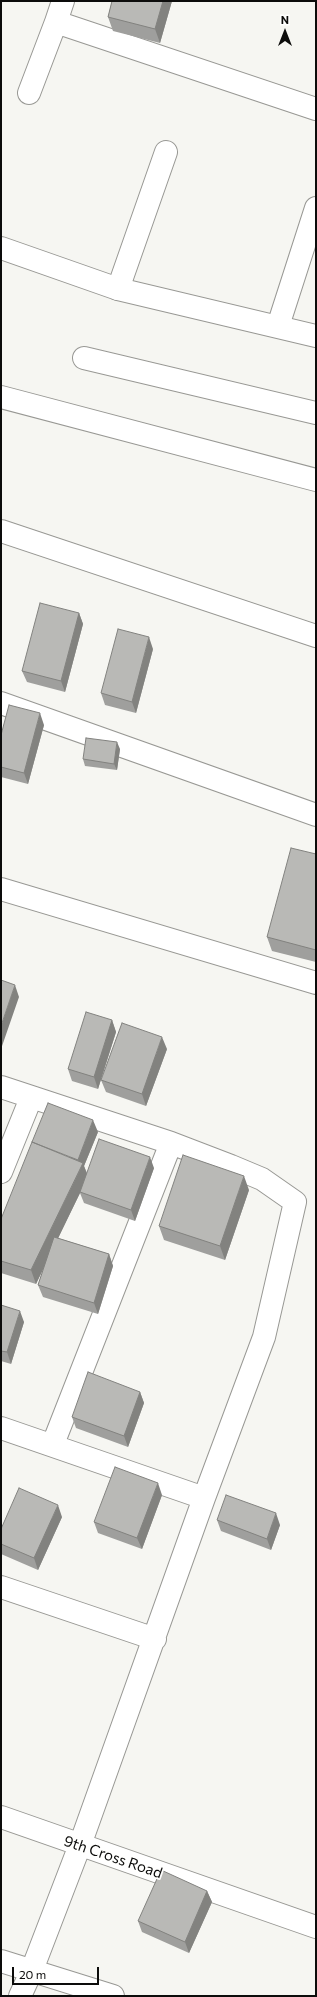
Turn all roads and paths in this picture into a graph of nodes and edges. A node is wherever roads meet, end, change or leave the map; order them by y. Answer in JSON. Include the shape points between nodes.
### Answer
{"nodes":[{"id":1,"x":63,"y":1,"type":"edge"},
{"id":2,"x":56,"y":22,"type":"junction"},
{"id":3,"x":29,"y":93,"type":"dead end"},
{"id":4,"x":316,"y":109,"type":"edge"},
{"id":5,"x":166,"y":152,"type":"dead end"},
{"id":6,"x":316,"y":208,"type":"edge"},
{"id":7,"x":1,"y":248,"type":"edge"},
{"id":8,"x":118,"y":289,"type":"junction"},
{"id":9,"x":278,"y":326,"type":"junction"},
{"id":10,"x":316,"y":336,"type":"edge"},
{"id":11,"x":84,"y":358,"type":"dead end"},
{"id":12,"x":1,"y":397,"type":"edge"},
{"id":13,"x":316,"y":412,"type":"edge"},
{"id":14,"x":316,"y":480,"type":"edge"},
{"id":15,"x":1,"y":531,"type":"edge"},
{"id":16,"x":316,"y":636,"type":"edge"},
{"id":17,"x":1,"y":703,"type":"edge"},
{"id":18,"x":316,"y":815,"type":"edge"},
{"id":19,"x":1,"y":889,"type":"edge"},
{"id":20,"x":316,"y":983,"type":"edge"},
{"id":21,"x":1,"y":1087,"type":"edge"},
{"id":22,"x":31,"y":1098,"type":"junction"},
{"id":23,"x":171,"y":1143,"type":"junction"},
{"id":24,"x":1,"y":1172,"type":"edge"},
{"id":25,"x":1,"y":1428,"type":"edge"},
{"id":26,"x":52,"y":1444,"type":"junction"},
{"id":27,"x":204,"y":1498,"type":"junction"},
{"id":28,"x":1,"y":1588,"type":"edge"},
{"id":29,"x":155,"y":1639,"type":"junction"},
{"id":30,"x":1,"y":1817,"type":"edge"},
{"id":31,"x":80,"y":1845,"type":"junction"},
{"id":32,"x":316,"y":1927,"type":"edge"},
{"id":33,"x":1,"y":1961,"type":"edge"},
{"id":34,"x":32,"y":1970,"type":"junction"},
{"id":35,"x":20,"y":1996,"type":"edge"},
{"id":36,"x":113,"y":1996,"type":"edge"}],
"edges":[{"from":1,"to":2,"type":"street"},
{"from":2,"to":3,"type":"street"},
{"from":2,"to":4,"type":"street"},
{"from":5,"to":8,"type":"street"},
{"from":6,"to":9,"type":"street"},
{"from":7,"to":8,"type":"street"},
{"from":8,"to":9,"type":"street"},
{"from":9,"to":10,"type":"street"},
{"from":11,"to":13,"type":"street"},
{"from":12,"to":14,"type":"street"},
{"from":15,"to":16,"type":"street"},
{"from":17,"to":18,"type":"street"},
{"from":19,"to":20,"type":"street"},
{"from":21,"to":22,"type":"street"},
{"from":22,"to":23,"type":"street"},
{"from":22,"to":24,"type":"street"},
{"from":23,"to":26,"type":"street"},
{"from":23,"to":27,"type":"street","via":[[262,1179],[295,1202],[264,1337]]},
{"from":25,"to":26,"type":"street"},
{"from":26,"to":27,"type":"street"},
{"from":27,"to":29,"type":"street"},
{"from":28,"to":29,"type":"street"},
{"from":29,"to":31,"type":"street"},
{"from":30,"to":31,"type":"street","name":"9th Cross Road"},
{"from":31,"to":32,"type":"street","name":"9th Cross Road"},
{"from":31,"to":34,"type":"street"},
{"from":33,"to":34,"type":"street"},
{"from":34,"to":35,"type":"street"},
{"from":34,"to":36,"type":"street"}]}
